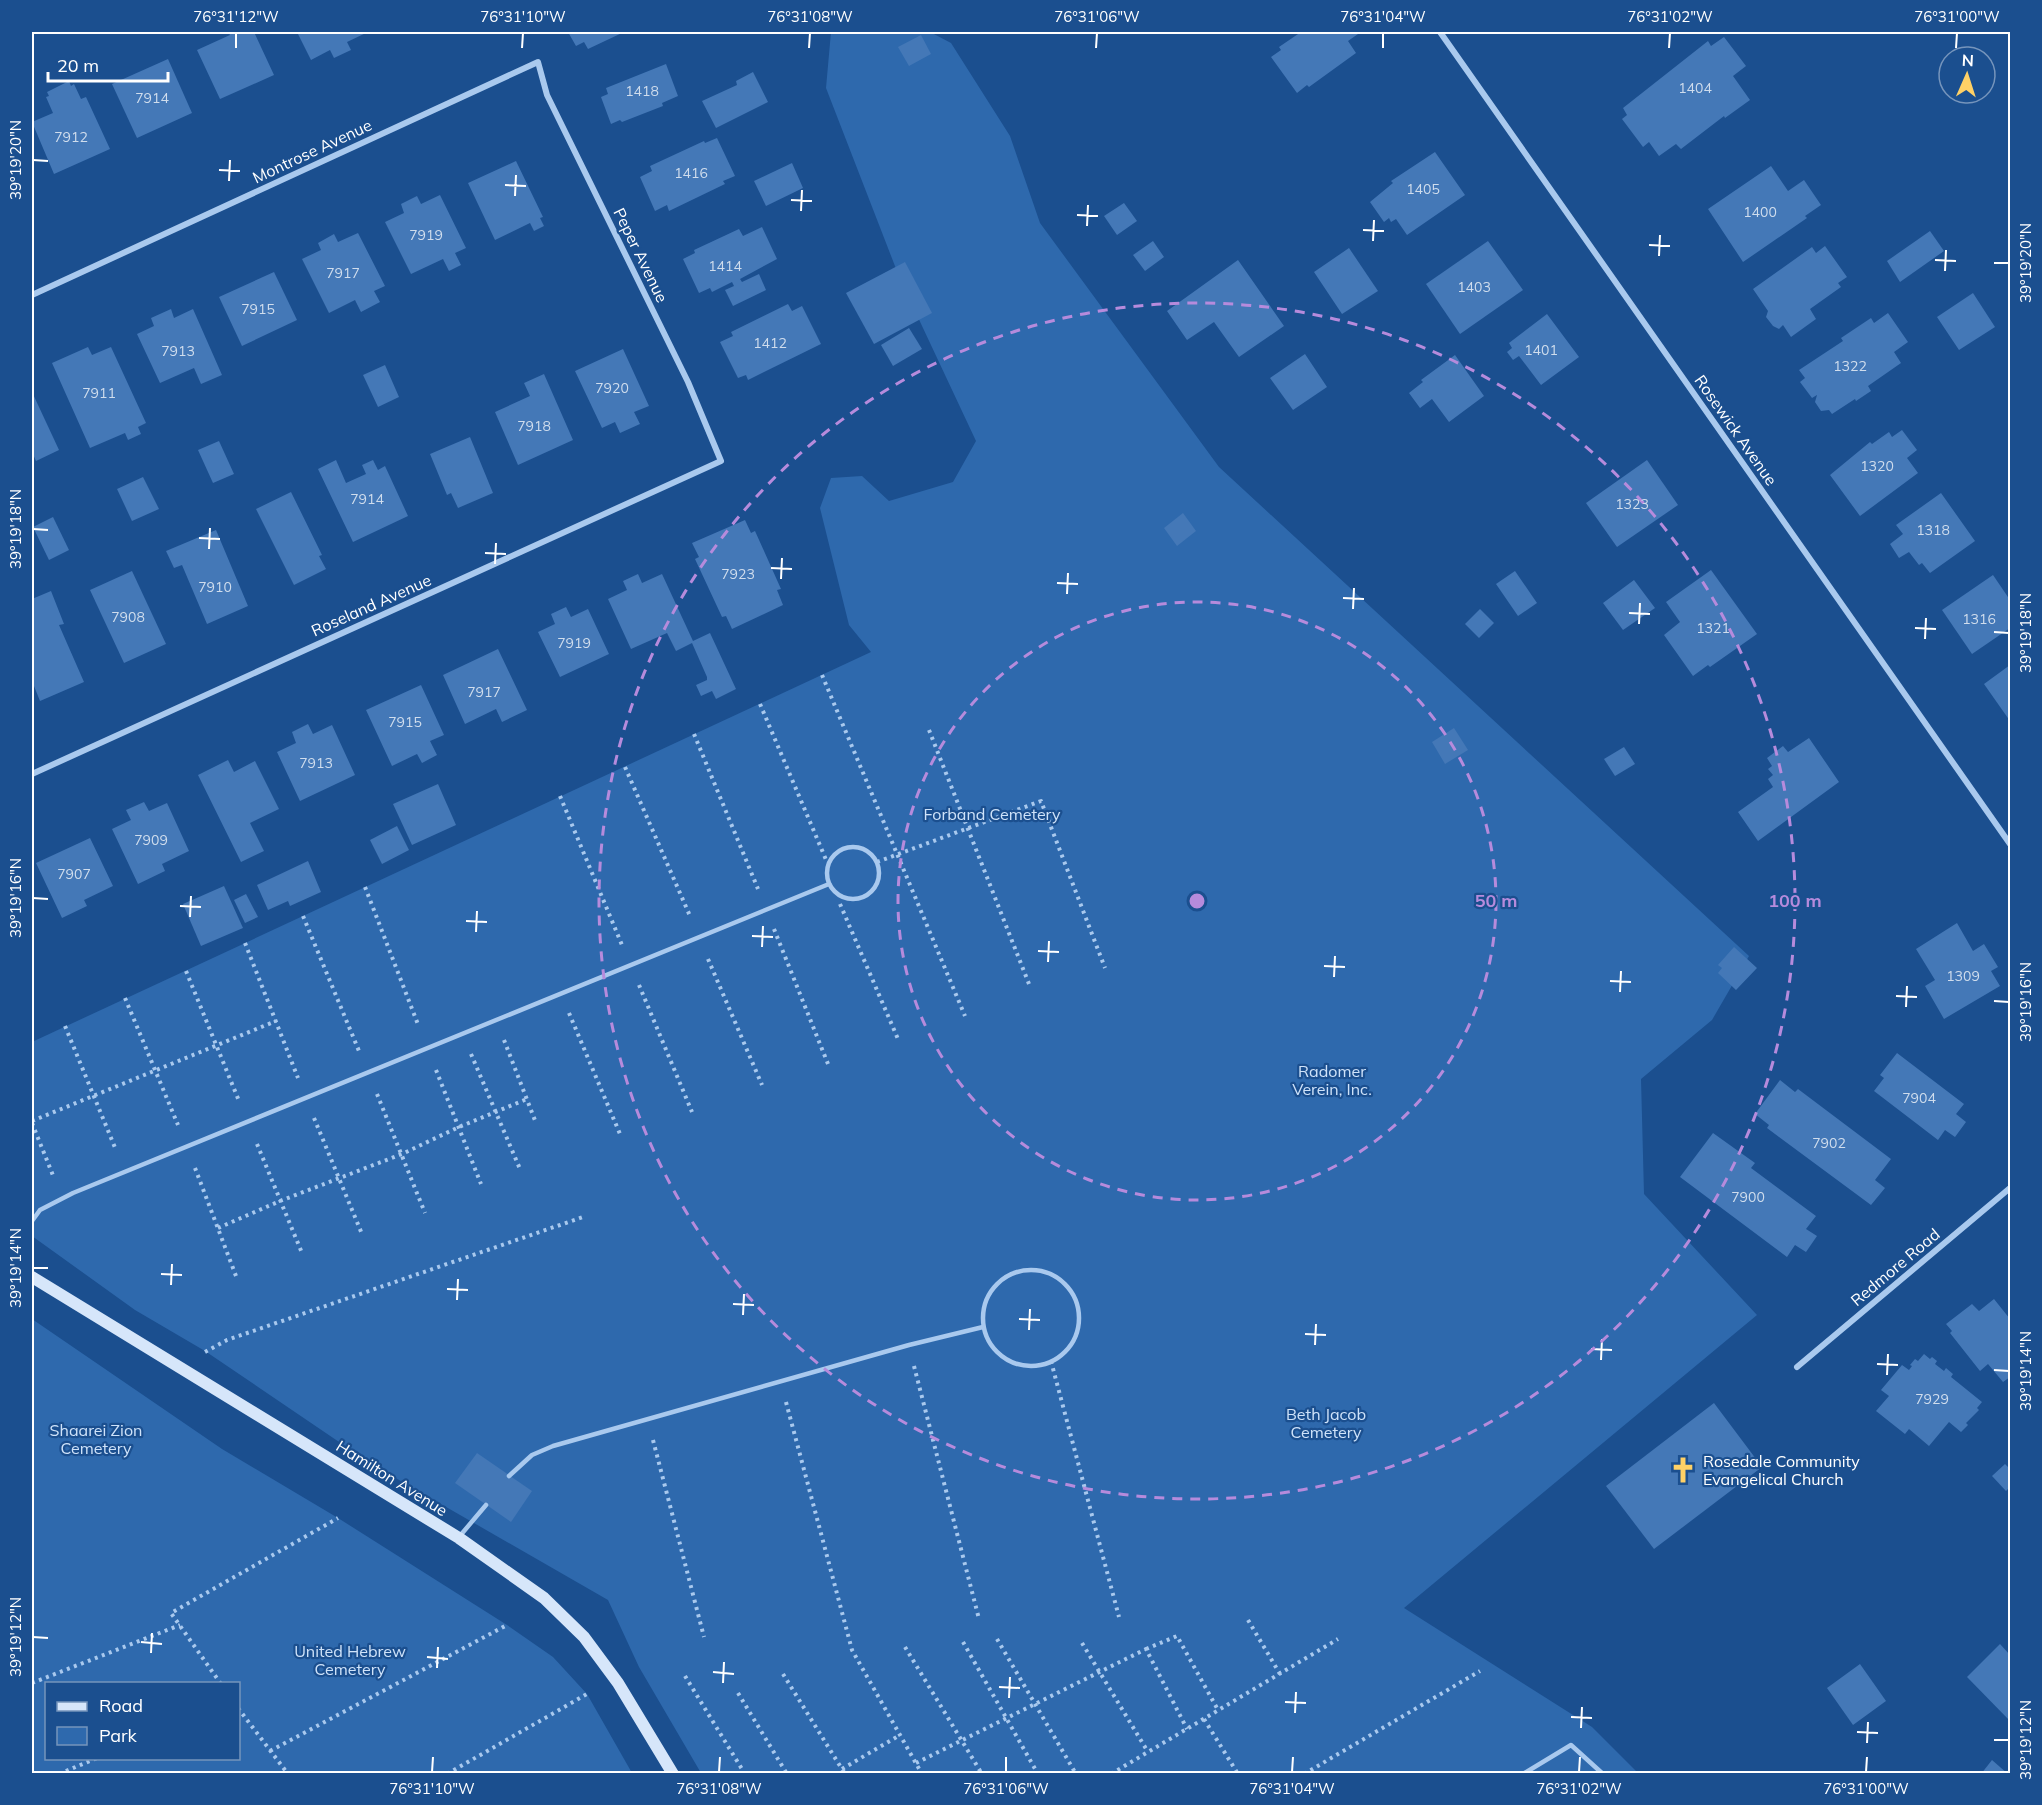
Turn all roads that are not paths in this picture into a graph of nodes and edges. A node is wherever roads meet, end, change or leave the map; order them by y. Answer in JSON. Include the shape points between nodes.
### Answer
{"nodes":[{"id":1,"x":1440,"y":32,"type":"edge"},
{"id":2,"x":538,"y":62,"type":"joint"},
{"id":3,"x":32,"y":295,"type":"edge"},
{"id":4,"x":721,"y":461,"type":"joint"},
{"id":5,"x":32,"y":774,"type":"edge"},
{"id":6,"x":2010,"y":844,"type":"edge"},
{"id":7,"x":829,"y":884,"type":"junction"},
{"id":8,"x":2010,"y":1188,"type":"edge"},
{"id":9,"x":32,"y":1221,"type":"edge"},
{"id":10,"x":32,"y":1277,"type":"edge"},
{"id":11,"x":983,"y":1327,"type":"junction"},
{"id":12,"x":1797,"y":1367,"type":"dead end"},
{"id":13,"x":509,"y":1476,"type":"dead end"},
{"id":14,"x":486,"y":1505,"type":"dead end"},
{"id":15,"x":459,"y":1538,"type":"junction"},
{"id":16,"x":673,"y":1773,"type":"edge"},
{"id":17,"x":1523,"y":1773,"type":"edge"},
{"id":18,"x":1603,"y":1773,"type":"edge"}],
"edges":[{"from":1,"to":6,"type":"street","name":"Rosewick Avenue"},
{"from":2,"to":3,"type":"street","name":"Montrose Avenue"},
{"from":2,"to":4,"type":"street","name":"Peper Avenue","via":[[548,95],[688,382]]},
{"from":4,"to":5,"type":"street","name":"Roseland Avenue"},
{"from":7,"to":7,"type":"lane","via":[[828,863],[840,850],[853,846],[867,850],[877,862],[879,879],[875,888],[860,898],[847,899],[832,891]]},
{"from":7,"to":9,"type":"lane","via":[[125,1171],[62,1198],[40,1210]]},
{"from":8,"to":12,"type":"street","name":"Redmore Road"},
{"from":10,"to":15,"type":"street","name":"Hamilton Avenue"},
{"from":11,"to":11,"type":"lane","via":[[993,1349],[1019,1365],[1044,1365],[1065,1354],[1078,1334],[1080,1310],[1069,1288],[1056,1276],[1032,1270],[1016,1272],[998,1282],[987,1297]]},
{"from":11,"to":13,"type":"lane","via":[[552,1446],[532,1455]]},
{"from":14,"to":15,"type":"lane"},
{"from":15,"to":16,"type":"street","name":"Hamilton Avenue","via":[[544,1598],[584,1637],[618,1683]]},
{"from":17,"to":18,"type":"lane","via":[[1571,1745]]}]}
